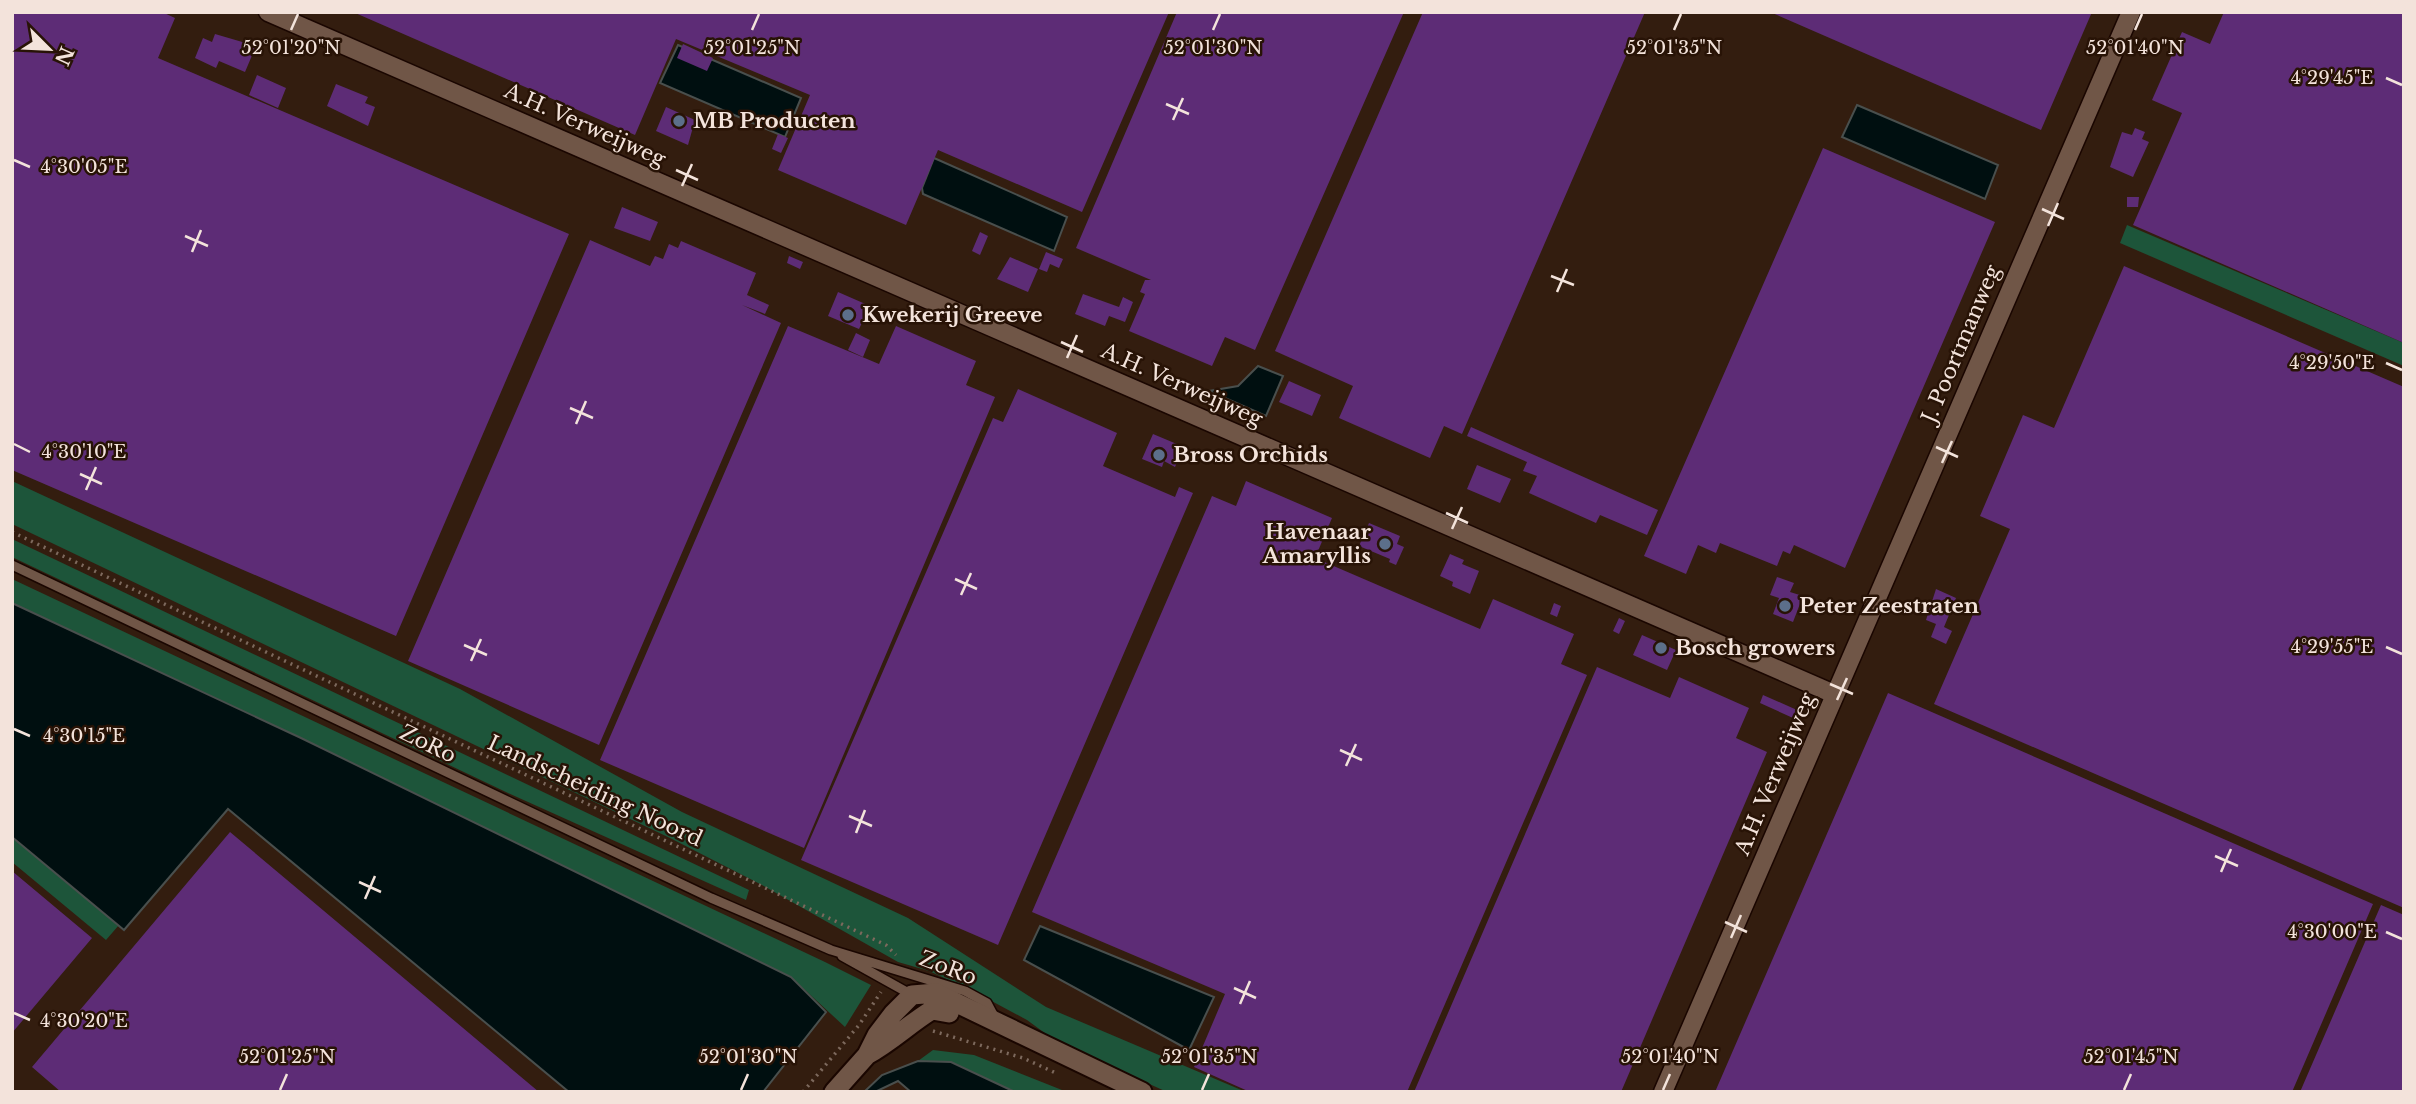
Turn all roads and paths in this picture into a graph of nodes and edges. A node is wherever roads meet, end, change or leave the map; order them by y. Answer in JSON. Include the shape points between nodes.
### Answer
{"nodes":[{"id":1,"x":268,"y":12,"type":"edge"},
{"id":2,"x":2131,"y":12,"type":"edge"},
{"id":3,"x":12,"y":533,"type":"edge"},
{"id":4,"x":12,"y":565,"type":"edge"},
{"id":5,"x":1834,"y":694,"type":"junction"},
{"id":6,"x":831,"y":950,"type":"junction"},
{"id":7,"x":892,"y":966,"type":"junction"},
{"id":8,"x":886,"y":983,"type":"junction"},
{"id":9,"x":912,"y":995,"type":"junction"},
{"id":10,"x":874,"y":1004,"type":"junction"},
{"id":11,"x":949,"y":1013,"type":"junction"},
{"id":12,"x":902,"y":1018,"type":"junction"},
{"id":13,"x":998,"y":1025,"type":"junction"},
{"id":14,"x":1060,"y":1075,"type":"dead end"},
{"id":15,"x":803,"y":1092,"type":"edge"},
{"id":16,"x":834,"y":1092,"type":"edge"},
{"id":17,"x":1142,"y":1092,"type":"edge"},
{"id":18,"x":1663,"y":1092,"type":"edge"}],
"edges":[{"from":1,"to":5,"type":"street","name":"A.H. Verweijweg"},
{"from":2,"to":5,"type":"street","name":"J. Poortmanweg"},
{"from":3,"to":7,"type":"path","name":"Landscheiding Noord","via":[[886,946],[896,955]]},
{"from":4,"to":6,"type":"lane","name":"ZoRo","via":[[606,849]]},
{"from":5,"to":18,"type":"street","name":"A.H. Verweijweg"},
{"from":6,"to":7,"type":"lane","name":"ZoRo"},
{"from":6,"to":8,"type":"lane","name":"ZoRo"},
{"from":7,"to":13,"type":"lane","name":"ZoRo","via":[[988,1003]]},
{"from":8,"to":9,"type":"lane","name":"ZoRo"},
{"from":8,"to":10,"type":"path"},
{"from":9,"to":11,"type":"street"},
{"from":9,"to":12,"type":"street"},
{"from":9,"to":13,"type":"street","via":[[936,993]]},
{"from":10,"to":12,"type":"path"},
{"from":10,"to":15,"type":"path"},
{"from":11,"to":12,"type":"street","via":[[932,1010]]},
{"from":11,"to":13,"type":"street","via":[[978,1026]]},
{"from":12,"to":14,"type":"path"},
{"from":12,"to":16,"type":"street","via":[[886,1045],[867,1055]]},
{"from":13,"to":17,"type":"street"}]}
